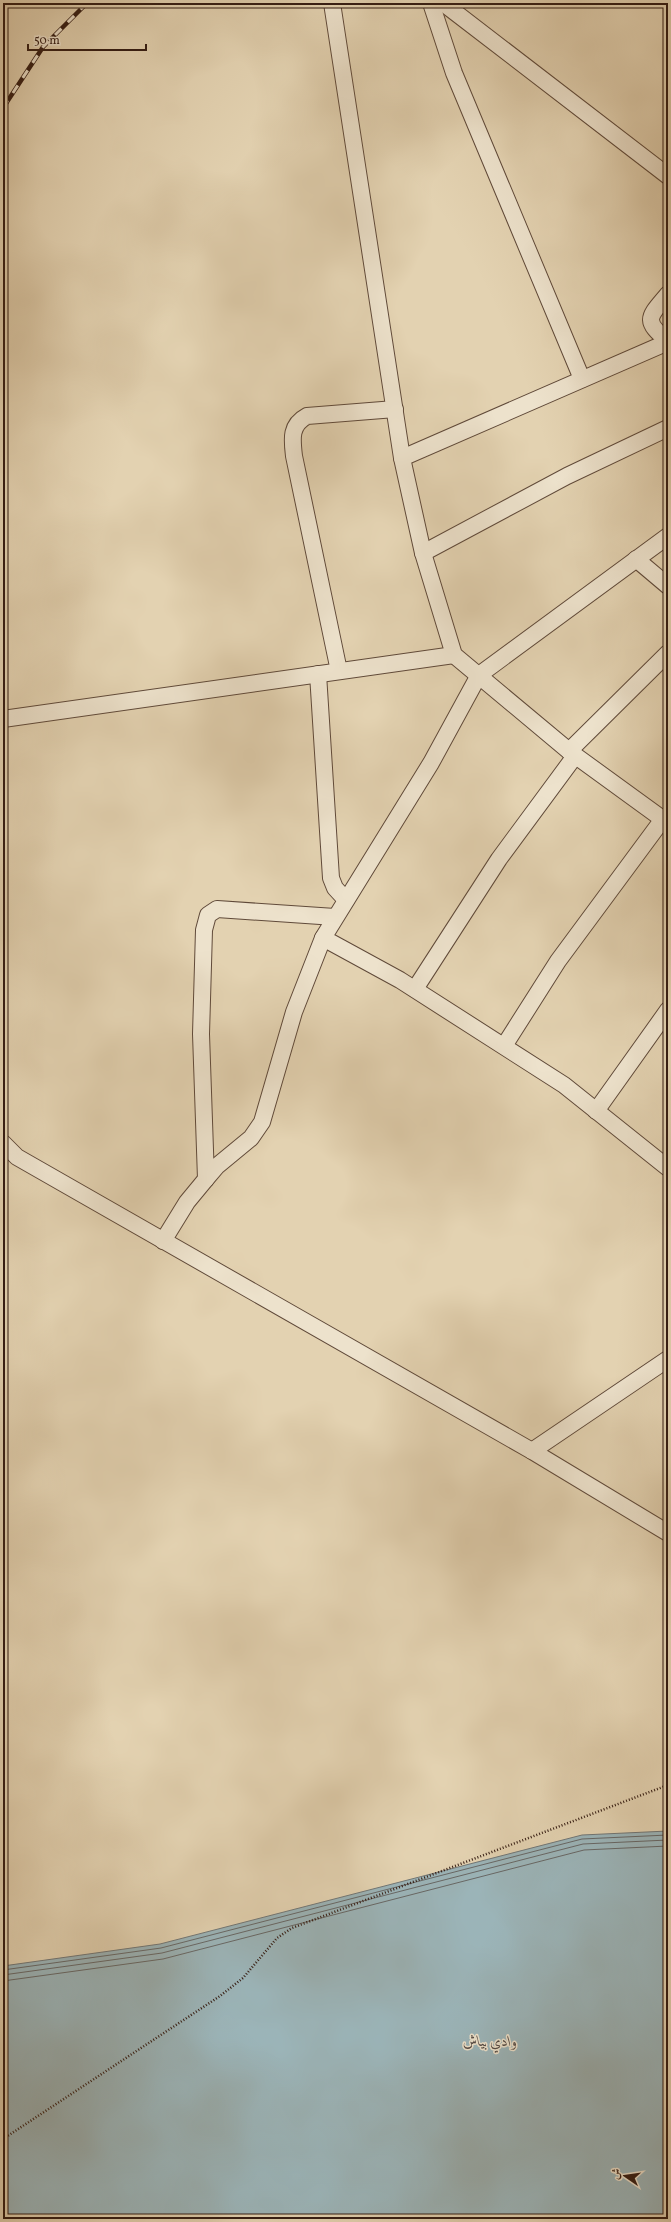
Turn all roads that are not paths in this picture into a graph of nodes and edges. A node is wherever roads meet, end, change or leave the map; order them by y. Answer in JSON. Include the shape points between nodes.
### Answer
{"nodes":[{"id":1,"x":332,"y":3,"type":"edge"},
{"id":2,"x":431,"y":3,"type":"edge"},
{"id":3,"x":443,"y":3,"type":"edge"},
{"id":4,"x":668,"y":176,"type":"edge"},
{"id":5,"x":668,"y":294,"type":"edge"},
{"id":6,"x":668,"y":341,"type":"edge"},
{"id":7,"x":582,"y":379,"type":"junction"},
{"id":8,"x":395,"y":409,"type":"junction"},
{"id":9,"x":668,"y":428,"type":"edge"},
{"id":10,"x":402,"y":458,"type":"junction"},
{"id":11,"x":668,"y":536,"type":"edge"},
{"id":12,"x":423,"y":553,"type":"junction"},
{"id":13,"x":636,"y":559,"type":"junction"},
{"id":14,"x":668,"y":586,"type":"edge"},
{"id":15,"x":668,"y":653,"type":"edge"},
{"id":16,"x":454,"y":655,"type":"junction"},
{"id":17,"x":339,"y":671,"type":"junction"},
{"id":18,"x":318,"y":674,"type":"junction"},
{"id":19,"x":478,"y":675,"type":"junction"},
{"id":20,"x":3,"y":719,"type":"edge"},
{"id":21,"x":572,"y":754,"type":"junction"},
{"id":22,"x":666,"y":821,"type":"edge"},
{"id":23,"x":346,"y":900,"type":"junction"},
{"id":24,"x":335,"y":917,"type":"junction"},
{"id":25,"x":323,"y":938,"type":"junction"},
{"id":26,"x":415,"y":989,"type":"junction"},
{"id":27,"x":668,"y":1010,"type":"edge"},
{"id":28,"x":504,"y":1046,"type":"junction"},
{"id":29,"x":596,"y":1111,"type":"junction"},
{"id":30,"x":3,"y":1143,"type":"edge"},
{"id":31,"x":668,"y":1168,"type":"edge"},
{"id":32,"x":206,"y":1179,"type":"junction"},
{"id":33,"x":164,"y":1241,"type":"junction"},
{"id":34,"x":668,"y":1359,"type":"edge"},
{"id":35,"x":532,"y":1451,"type":"junction"},
{"id":36,"x":668,"y":1533,"type":"edge"}],
"edges":[{"from":1,"to":8,"type":"street"},
{"from":2,"to":7,"type":"street","via":[[454,73]]},
{"from":3,"to":4,"type":"street"},
{"from":5,"to":6,"type":"street","via":[[650,318],[652,328]]},
{"from":6,"to":7,"type":"street"},
{"from":7,"to":10,"type":"street"},
{"from":8,"to":10,"type":"street"},
{"from":8,"to":17,"type":"street","via":[[307,416],[293,429],[294,456]]},
{"from":9,"to":12,"type":"street","via":[[567,476]]},
{"from":10,"to":12,"type":"street"},
{"from":11,"to":13,"type":"street"},
{"from":12,"to":16,"type":"street"},
{"from":13,"to":14,"type":"street"},
{"from":13,"to":19,"type":"street"},
{"from":15,"to":21,"type":"street"},
{"from":16,"to":17,"type":"street"},
{"from":16,"to":19,"type":"street"},
{"from":17,"to":18,"type":"street"},
{"from":18,"to":20,"type":"street"},
{"from":18,"to":23,"type":"street","via":[[331,878],[335,888]]},
{"from":19,"to":21,"type":"street"},
{"from":19,"to":23,"type":"street","via":[[431,763]]},
{"from":21,"to":22,"type":"street"},
{"from":21,"to":26,"type":"street","via":[[499,859]]},
{"from":22,"to":28,"type":"street","via":[[558,961]]},
{"from":23,"to":24,"type":"street"},
{"from":24,"to":25,"type":"street"},
{"from":24,"to":32,"type":"street","via":[[217,910],[208,915],[204,930],[201,1034]]},
{"from":25,"to":26,"type":"street"},
{"from":25,"to":32,"type":"street","via":[[294,1012],[262,1122],[251,1138],[217,1166]]},
{"from":26,"to":28,"type":"street"},
{"from":27,"to":29,"type":"street"},
{"from":28,"to":29,"type":"street","via":[[564,1085]]},
{"from":29,"to":31,"type":"street"},
{"from":30,"to":33,"type":"street","via":[[24,1161]]},
{"from":32,"to":33,"type":"street","via":[[187,1202]]},
{"from":33,"to":35,"type":"street"},
{"from":34,"to":35,"type":"street"},
{"from":35,"to":36,"type":"street"}]}
